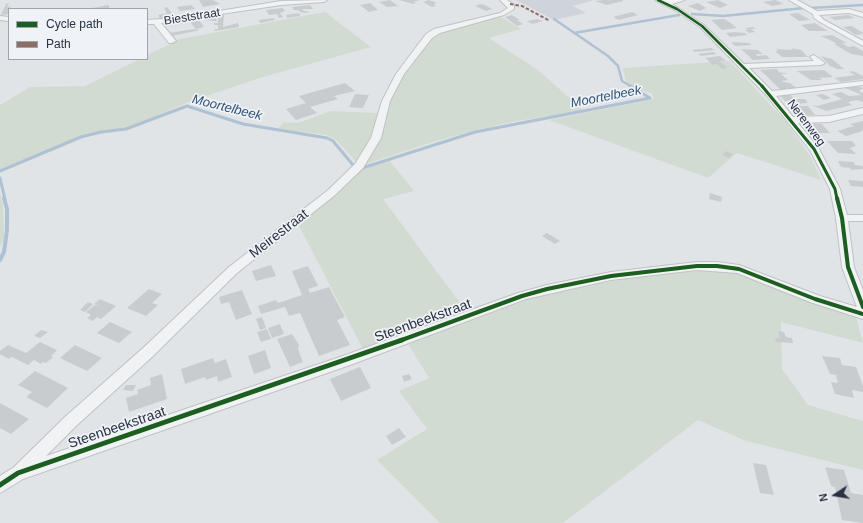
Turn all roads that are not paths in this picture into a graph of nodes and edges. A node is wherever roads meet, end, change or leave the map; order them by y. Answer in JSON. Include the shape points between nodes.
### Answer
{"nodes":[{"id":1,"x":324,"y":0,"type":"edge"},
{"id":2,"x":503,"y":0,"type":"edge"},
{"id":3,"x":682,"y":0,"type":"edge"},
{"id":4,"x":792,"y":0,"type":"edge"},
{"id":5,"x":662,"y":2,"type":"edge"},
{"id":6,"x":816,"y":13,"type":"junction"},
{"id":7,"x":863,"y":15,"type":"edge"},
{"id":8,"x":148,"y":22,"type":"edge"},
{"id":9,"x":156,"y":22,"type":"junction"},
{"id":10,"x":172,"y":41,"type":"dead end"},
{"id":11,"x":863,"y":44,"type":"edge"},
{"id":12,"x":743,"y":66,"type":"junction"},
{"id":13,"x":828,"y":69,"type":"dead end"},
{"id":14,"x":863,"y":83,"type":"edge"},
{"id":15,"x":770,"y":94,"type":"junction"},
{"id":16,"x":863,"y":110,"type":"edge"},
{"id":17,"x":793,"y":120,"type":"junction"},
{"id":18,"x":842,"y":218,"type":"junction"},
{"id":19,"x":863,"y":218,"type":"edge"},
{"id":20,"x":863,"y":307,"type":"edge"},
{"id":21,"x":863,"y":314,"type":"edge"},
{"id":22,"x":18,"y":473,"type":"junction"},
{"id":23,"x":0,"y":485,"type":"edge"}],
"edges":[{"from":1,"to":9,"type":"street","name":"Bieststraat","via":[[256,6]]},
{"from":2,"to":22,"type":"street","name":"Meirestraat","via":[[512,6],[502,14],[437,31],[429,36],[400,74],[386,101],[376,138],[359,166],[331,193],[233,270]]},
{"from":3,"to":5,"type":"street"},
{"from":4,"to":6,"type":"street"},
{"from":5,"to":12,"type":"street","name":"Nerenweg","via":[[702,26]]},
{"from":6,"to":7,"type":"street","via":[[848,11]]},
{"from":6,"to":11,"type":"street","via":[[816,17],[822,22]]},
{"from":8,"to":9,"type":"street","name":"Bieststraat"},
{"from":9,"to":10,"type":"street","name":"Bieststraat"},
{"from":12,"to":13,"type":"street","via":[[817,60]]},
{"from":12,"to":15,"type":"street","name":"Nerenweg"},
{"from":14,"to":15,"type":"street","name":"Nerenweg"},
{"from":15,"to":17,"type":"street","name":"Nerenweg"},
{"from":16,"to":17,"type":"street","name":"Nerenweg","via":[[829,120]]},
{"from":17,"to":18,"type":"street","name":"Nerenweg","via":[[828,174],[835,189]]},
{"from":18,"to":19,"type":"street"},
{"from":18,"to":20,"type":"street","name":"Nerenweg","via":[[848,267]]},
{"from":21,"to":22,"type":"street","name":"Steenbeekstraat","via":[[815,299],[739,269],[697,266],[611,276],[522,296],[345,361]]},
{"from":22,"to":23,"type":"street","name":"Steenbeekstraat"}]}
